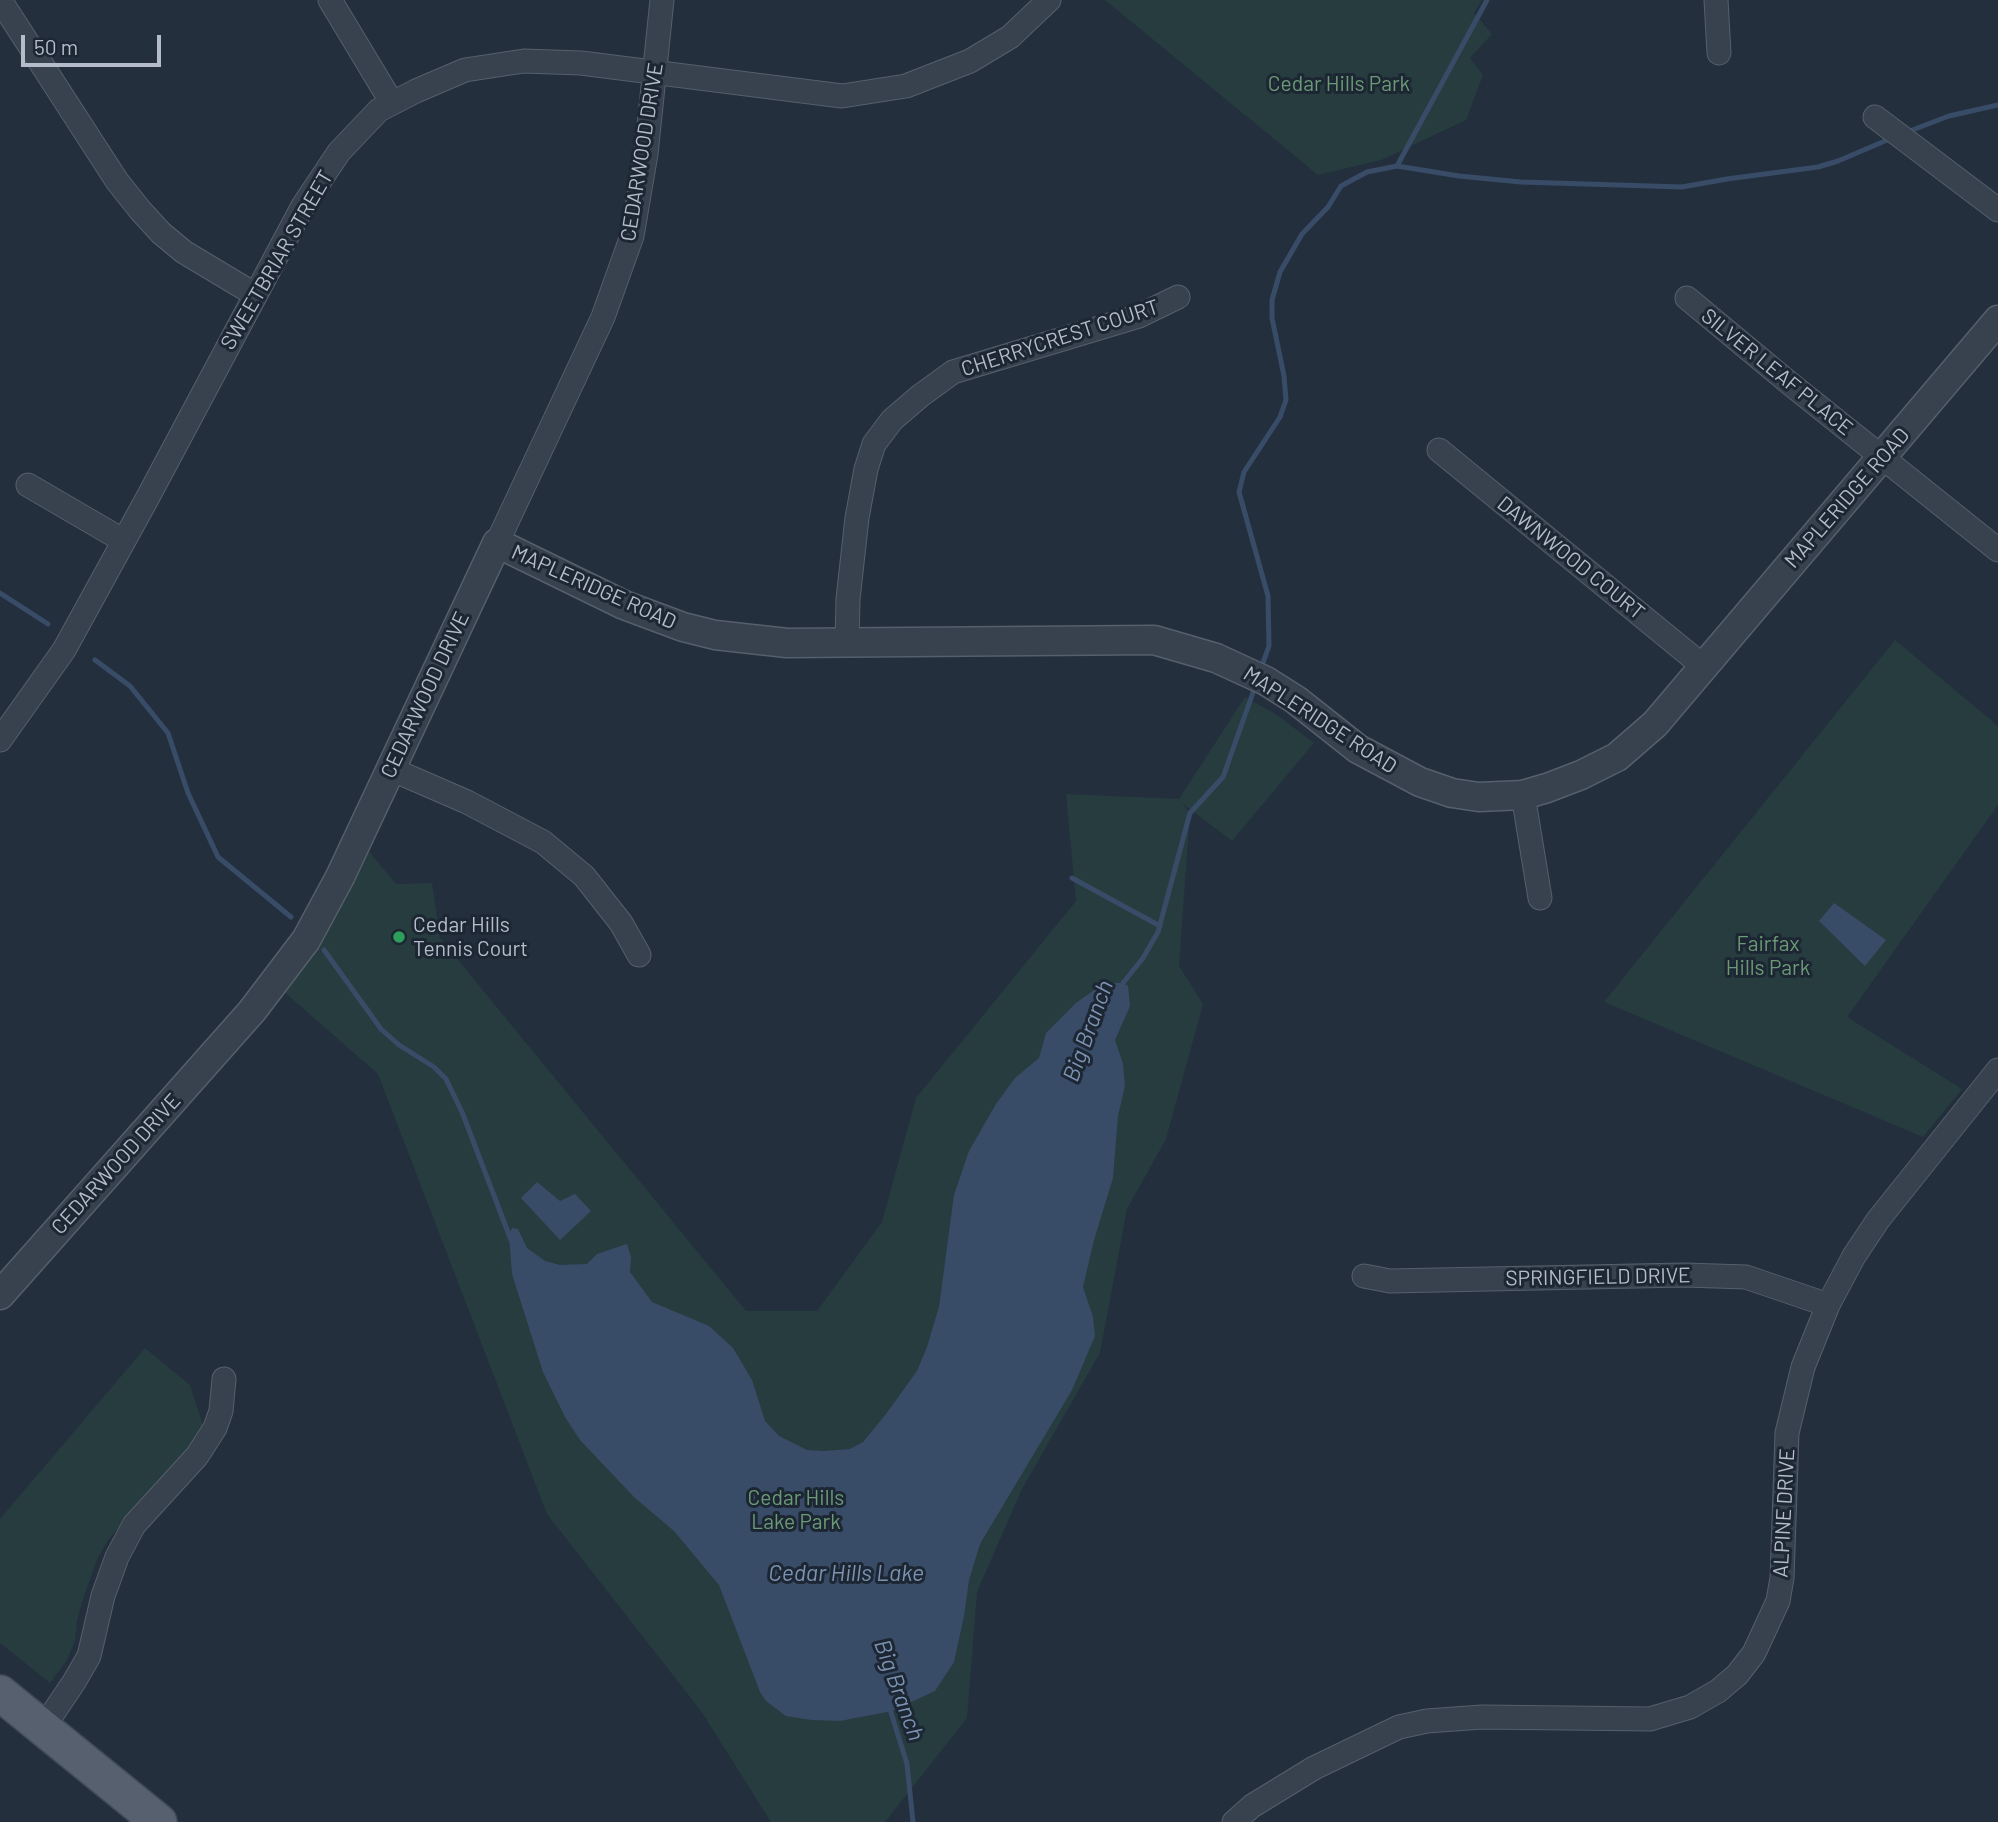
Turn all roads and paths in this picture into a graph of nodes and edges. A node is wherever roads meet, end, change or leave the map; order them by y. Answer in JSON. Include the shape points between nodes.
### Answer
{"nodes":[{"id":1,"x":0,"y":0,"type":"edge"},
{"id":2,"x":330,"y":0,"type":"edge"},
{"id":3,"x":662,"y":0,"type":"edge"},
{"id":4,"x":1049,"y":0,"type":"edge"},
{"id":5,"x":1716,"y":0,"type":"edge"},
{"id":6,"x":1719,"y":53,"type":"dead end"},
{"id":7,"x":655,"y":73,"type":"junction"},
{"id":8,"x":393,"y":103,"type":"junction"},
{"id":9,"x":1875,"y":117,"type":"dead end"},
{"id":10,"x":1998,"y":210,"type":"edge"},
{"id":11,"x":254,"y":294,"type":"junction"},
{"id":12,"x":1178,"y":297,"type":"dead end"},
{"id":13,"x":1687,"y":298,"type":"dead end"},
{"id":14,"x":1998,"y":320,"type":"edge"},
{"id":15,"x":1439,"y":450,"type":"dead end"},
{"id":16,"x":1882,"y":458,"type":"junction"},
{"id":17,"x":28,"y":485,"type":"dead end"},
{"id":18,"x":124,"y":541,"type":"junction"},
{"id":19,"x":497,"y":542,"type":"junction"},
{"id":20,"x":1998,"y":550,"type":"edge"},
{"id":21,"x":847,"y":642,"type":"junction"},
{"id":22,"x":1703,"y":666,"type":"junction"},
{"id":23,"x":0,"y":740,"type":"edge"},
{"id":24,"x":391,"y":769,"type":"junction"},
{"id":25,"x":1522,"y":795,"type":"junction"},
{"id":26,"x":1540,"y":898,"type":"dead end"},
{"id":27,"x":639,"y":955,"type":"dead end"},
{"id":28,"x":1998,"y":1070,"type":"edge"},
{"id":29,"x":1364,"y":1276,"type":"dead end"},
{"id":30,"x":0,"y":1295,"type":"edge"},
{"id":31,"x":1828,"y":1305,"type":"junction"},
{"id":32,"x":225,"y":1379,"type":"dead end"},
{"id":33,"x":0,"y":1693,"type":"edge"},
{"id":34,"x":43,"y":1728,"type":"junction"},
{"id":35,"x":159,"y":1822,"type":"edge"},
{"id":36,"x":1234,"y":1822,"type":"edge"}],
"edges":[{"from":1,"to":11,"type":"street","via":[[140,210],[184,252]]},
{"from":2,"to":8,"type":"street"},
{"from":3,"to":7,"type":"street","name":"CEDARWOOD DRIVE"},
{"from":4,"to":7,"type":"street","name":"SWEETBRIAR STREET","via":[[1010,37],[970,61],[906,86],[842,96]]},
{"from":5,"to":6,"type":"street"},
{"from":7,"to":8,"type":"street","name":"SWEETBRIAR STREET","via":[[524,61],[465,71]]},
{"from":7,"to":19,"type":"street","name":"CEDARWOOD DRIVE","via":[[632,236],[613,293]]},
{"from":8,"to":11,"type":"street","name":"SWEETBRIAR STREET","via":[[379,110],[339,152]]},
{"from":9,"to":10,"type":"street"},
{"from":11,"to":18,"type":"street","name":"SWEETBRIAR STREET"},
{"from":12,"to":21,"type":"street","name":"CHERRYCREST COURT","via":[[1139,316],[953,372],[892,421],[874,444],[866,468]]},
{"from":13,"to":16,"type":"street","name":"SILVER LEAF PLACE"},
{"from":14,"to":16,"type":"street","name":"MAPLERIDGE ROAD"},
{"from":15,"to":22,"type":"street","name":"DAWNWOOD COURT"},
{"from":16,"to":20,"type":"street","name":"SILVER LEAF PLACE"},
{"from":16,"to":22,"type":"street","name":"MAPLERIDGE ROAD"},
{"from":17,"to":18,"type":"street"},
{"from":18,"to":23,"type":"street","name":"SWEETBRIAR STREET","via":[[64,650]]},
{"from":19,"to":21,"type":"street","name":"MAPLERIDGE ROAD","via":[[624,605],[683,627],[787,643]]},
{"from":19,"to":24,"type":"street","name":"CEDARWOOD DRIVE"},
{"from":21,"to":25,"type":"street","name":"MAPLERIDGE ROAD","via":[[1154,640],[1216,658],[1266,681],[1358,749],[1420,782],[1479,797]]},
{"from":22,"to":25,"type":"street","name":"MAPLERIDGE ROAD","via":[[1655,724],[1616,757],[1581,775]]},
{"from":24,"to":27,"type":"street","via":[[543,842],[584,876],[621,923]]},
{"from":24,"to":30,"type":"street","name":"CEDARWOOD DRIVE","via":[[340,877],[291,963]]},
{"from":25,"to":26,"type":"street"},
{"from":28,"to":31,"type":"street","name":"ALPINE DRIVE","via":[[1878,1220]]},
{"from":29,"to":31,"type":"street","name":"SPRINGFIELD DRIVE","via":[[1390,1281],[1746,1277]]},
{"from":31,"to":36,"type":"street","name":"ALPINE DRIVE","via":[[1803,1367],[1787,1433],[1778,1601],[1754,1653],[1728,1683],[1690,1707],[1650,1719],[1482,1717],[1399,1727],[1314,1768]]},
{"from":32,"to":34,"type":"street","via":[[215,1428],[197,1456],[134,1525],[103,1596],[89,1656]]},
{"from":33,"to":34,"type":"main road"},
{"from":34,"to":35,"type":"main road"}]}
